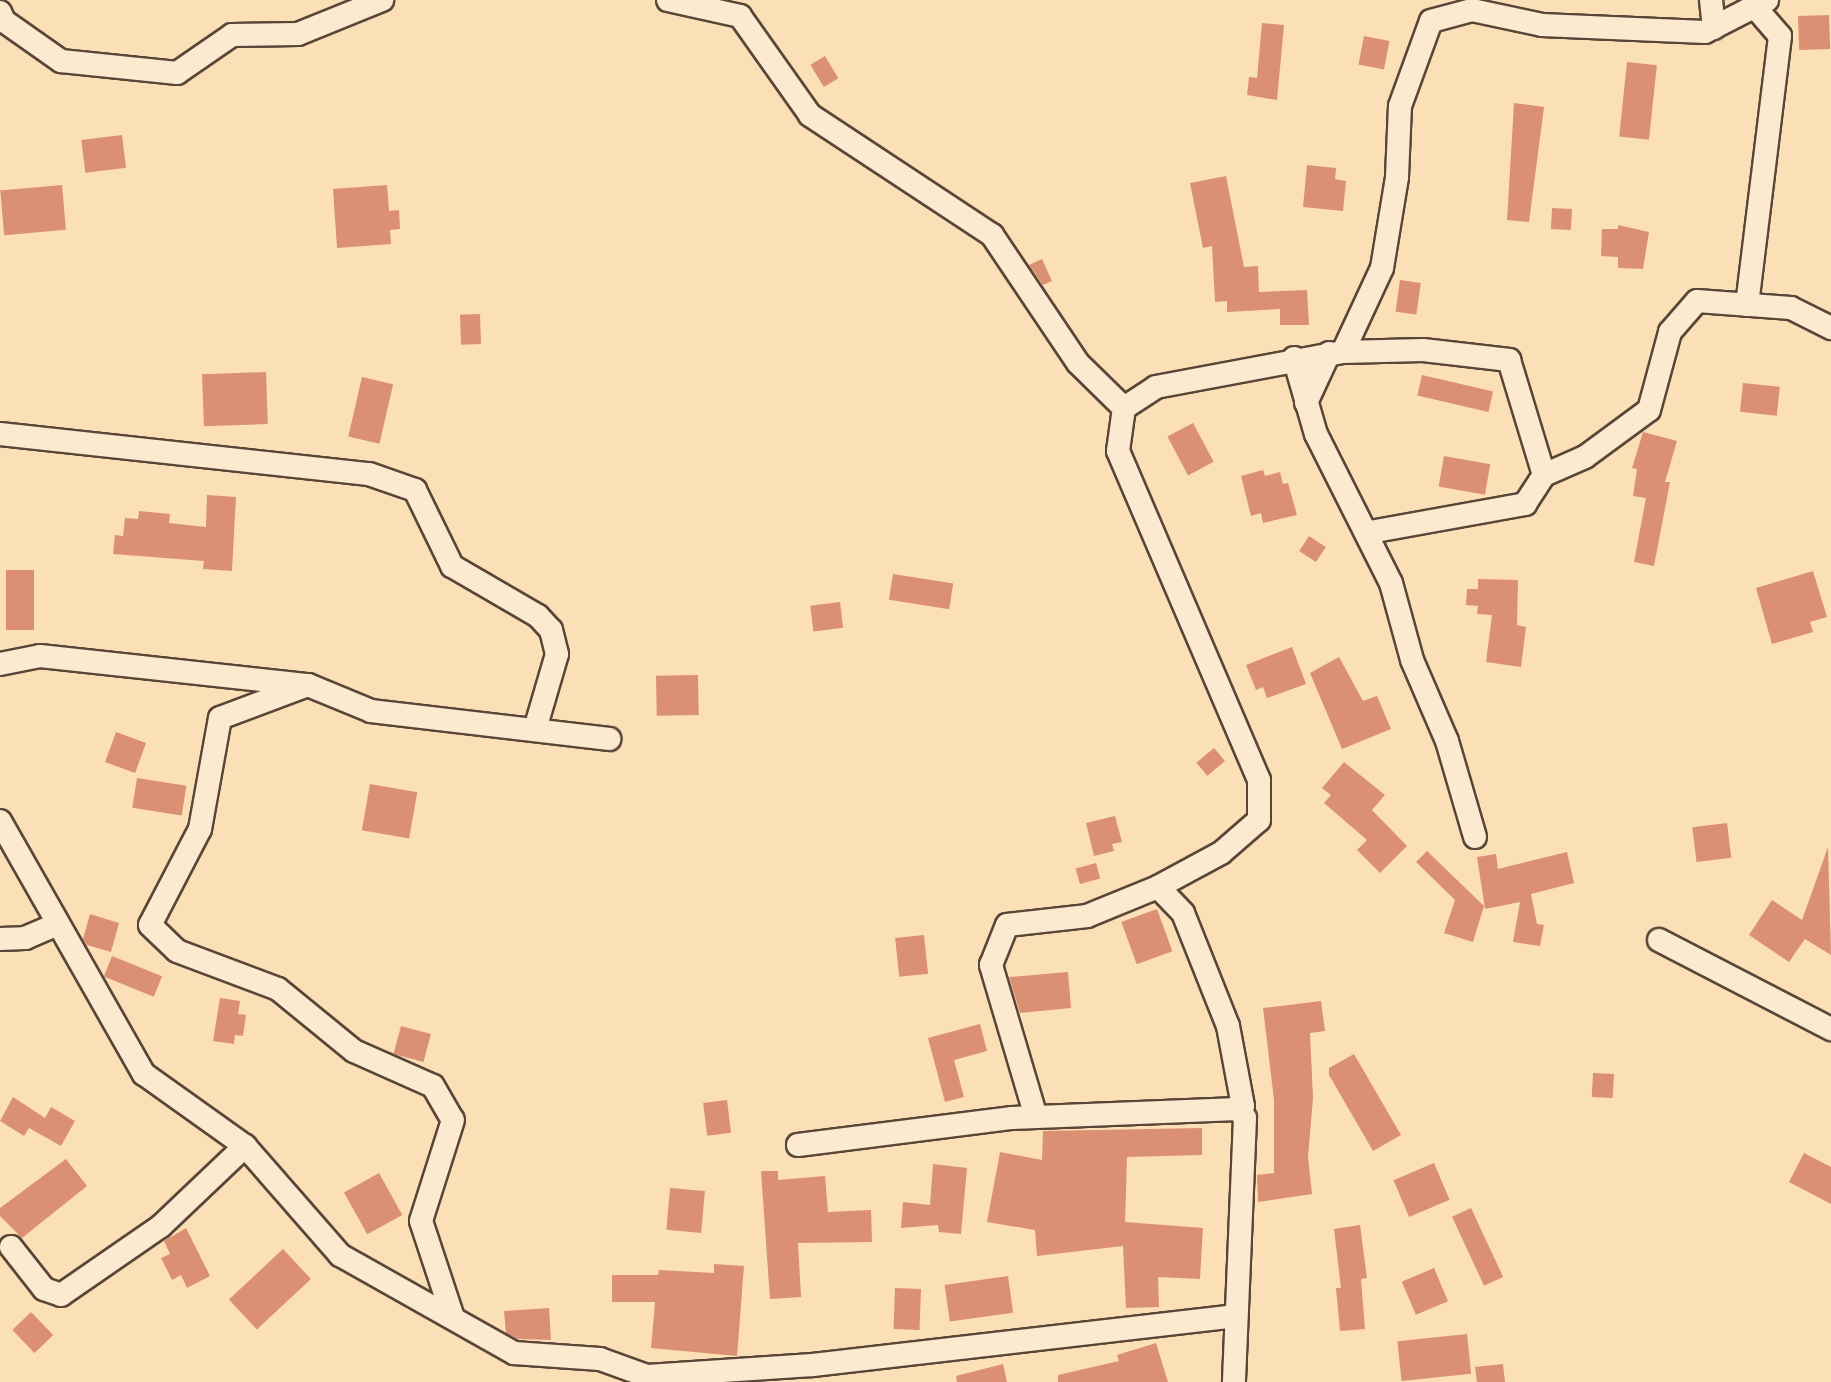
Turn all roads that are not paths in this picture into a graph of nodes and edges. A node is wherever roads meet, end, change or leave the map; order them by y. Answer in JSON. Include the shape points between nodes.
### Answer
{"nodes":[{"id":1,"x":382,"y":0,"type":"edge"},
{"id":2,"x":668,"y":0,"type":"edge"},
{"id":3,"x":1711,"y":0,"type":"edge"},
{"id":4,"x":1762,"y":4,"type":"edge"},
{"id":5,"x":0,"y":12,"type":"edge"},
{"id":6,"x":1714,"y":28,"type":"junction"},
{"id":7,"x":1747,"y":305,"type":"junction"},
{"id":8,"x":1831,"y":328,"type":"edge"},
{"id":9,"x":1336,"y":353,"type":"junction"},
{"id":10,"x":1294,"y":358,"type":"junction"},
{"id":11,"x":1306,"y":403,"type":"junction"},
{"id":12,"x":1124,"y":408,"type":"junction"},
{"id":13,"x":0,"y":434,"type":"edge"},
{"id":14,"x":1544,"y":475,"type":"junction"},
{"id":15,"x":1370,"y":532,"type":"junction"},
{"id":16,"x":0,"y":664,"type":"edge"},
{"id":17,"x":308,"y":685,"type":"junction"},
{"id":18,"x":535,"y":729,"type":"junction"},
{"id":19,"x":609,"y":739,"type":"dead end"},
{"id":20,"x":0,"y":821,"type":"edge"},
{"id":21,"x":1475,"y":837,"type":"dead end"},
{"id":22,"x":1158,"y":887,"type":"junction"},
{"id":23,"x":58,"y":924,"type":"junction"},
{"id":24,"x":0,"y":939,"type":"edge"},
{"id":25,"x":1659,"y":940,"type":"dead end"},
{"id":26,"x":1831,"y":1029,"type":"edge"},
{"id":27,"x":1238,"y":1109,"type":"junction"},
{"id":28,"x":1036,"y":1117,"type":"junction"},
{"id":29,"x":798,"y":1145,"type":"dead end"},
{"id":30,"x":245,"y":1146,"type":"junction"},
{"id":31,"x":11,"y":1247,"type":"dead end"},
{"id":32,"x":452,"y":1315,"type":"junction"},
{"id":33,"x":1236,"y":1316,"type":"junction"},
{"id":34,"x":1234,"y":1382,"type":"edge"}],
"edges":[{"from":1,"to":5,"type":"street","via":[[298,34],[232,35],[177,73],[61,61],[4,21]]},
{"from":2,"to":12,"type":"street","via":[[740,16],[810,115],[992,235],[1078,363]]},
{"from":3,"to":6,"type":"street"},
{"from":4,"to":6,"type":"street"},
{"from":4,"to":7,"type":"street","via":[[1780,36]]},
{"from":6,"to":9,"type":"street","via":[[1542,25],[1472,10],[1431,21],[1400,106],[1397,177],[1382,268]]},
{"from":7,"to":8,"type":"street","via":[[1791,308]]},
{"from":7,"to":14,"type":"street","via":[[1697,301],[1670,332],[1649,410],[1585,457]]},
{"from":9,"to":10,"type":"street"},
{"from":9,"to":11,"type":"street"},
{"from":9,"to":14,"type":"street","via":[[1423,350],[1509,360]]},
{"from":10,"to":11,"type":"street"},
{"from":10,"to":12,"type":"street","via":[[1228,376],[1156,387]]},
{"from":11,"to":15,"type":"street","via":[[1316,434]]},
{"from":12,"to":22,"type":"street","via":[[1118,451],[1259,780],[1259,820],[1221,853]]},
{"from":13,"to":18,"type":"street","via":[[369,474],[415,490],[452,566],[538,616],[551,630],[557,654]]},
{"from":14,"to":15,"type":"street","via":[[1525,504]]},
{"from":15,"to":21,"type":"street","via":[[1412,660],[1447,741]]},
{"from":16,"to":17,"type":"street","via":[[40,656]]},
{"from":17,"to":18,"type":"street","via":[[371,711]]},
{"from":17,"to":32,"type":"street","via":[[220,718],[200,829],[150,925],[177,951],[278,989],[354,1051],[433,1086],[453,1120],[421,1221]]},
{"from":18,"to":19,"type":"street"},
{"from":20,"to":23,"type":"street"},
{"from":22,"to":27,"type":"street","via":[[1183,913],[1228,1026],[1243,1106]]},
{"from":22,"to":28,"type":"street","via":[[1087,916],[1007,925],[991,965]]},
{"from":23,"to":24,"type":"street","via":[[25,938]]},
{"from":23,"to":30,"type":"street","via":[[144,1074]]},
{"from":25,"to":26,"type":"street"},
{"from":27,"to":28,"type":"street"},
{"from":27,"to":33,"type":"street","via":[[1245,1118]]},
{"from":28,"to":29,"type":"street"},
{"from":30,"to":31,"type":"street","via":[[161,1226],[61,1295],[44,1289]]},
{"from":30,"to":32,"type":"street","via":[[340,1255]]},
{"from":32,"to":33,"type":"street","via":[[514,1353],[600,1359],[647,1376],[813,1365]]},
{"from":33,"to":34,"type":"street"}]}
